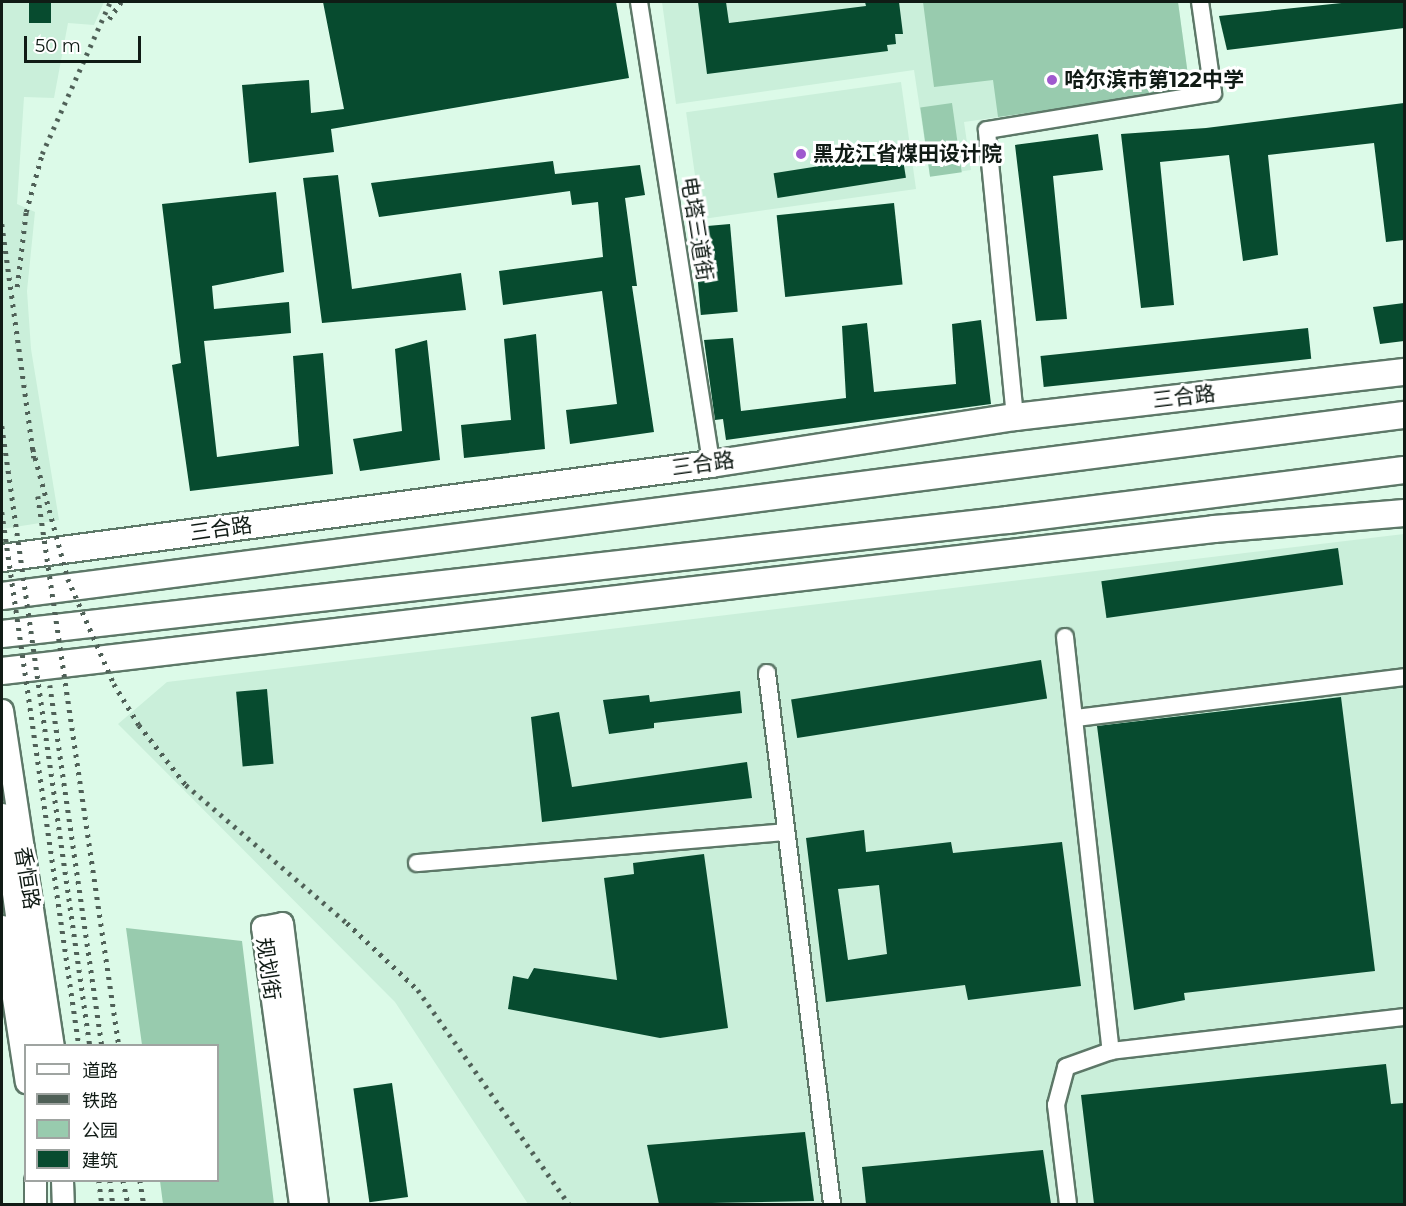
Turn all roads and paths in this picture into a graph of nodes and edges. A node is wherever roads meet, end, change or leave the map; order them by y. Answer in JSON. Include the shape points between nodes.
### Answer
{"nodes":[{"id":1,"x":639,"y":2,"type":"edge"},
{"id":2,"x":1200,"y":2,"type":"edge"},
{"id":3,"x":1404,"y":372,"type":"edge"},
{"id":4,"x":1404,"y":415,"type":"edge"},
{"id":5,"x":1015,"y":417,"type":"junction"},
{"id":6,"x":711,"y":464,"type":"junction"},
{"id":7,"x":1404,"y":470,"type":"edge"},
{"id":8,"x":1404,"y":513,"type":"edge"},
{"id":9,"x":1008,"y":520,"type":"junction"},
{"id":10,"x":1214,"y":529,"type":"junction"},
{"id":11,"x":2,"y":558,"type":"edge"},
{"id":12,"x":2,"y":596,"type":"edge"},
{"id":13,"x":2,"y":634,"type":"edge"},
{"id":14,"x":1065,"y":637,"type":"dead end"},
{"id":15,"x":2,"y":671,"type":"edge"},
{"id":16,"x":767,"y":673,"type":"dead end"},
{"id":17,"x":1404,"y":677,"type":"edge"},
{"id":18,"x":2,"y":710,"type":"edge"},
{"id":19,"x":1076,"y":717,"type":"junction"},
{"id":20,"x":2,"y":814,"type":"edge"},
{"id":21,"x":786,"y":832,"type":"junction"},
{"id":22,"x":417,"y":863,"type":"dead end"},
{"id":23,"x":2,"y":926,"type":"edge"},
{"id":24,"x":1404,"y":1017,"type":"edge"},
{"id":25,"x":34,"y":1044,"type":"edge"},
{"id":26,"x":53,"y":1044,"type":"edge"},
{"id":27,"x":1111,"y":1051,"type":"junction"},
{"id":28,"x":24,"y":1069,"type":"edge"},
{"id":29,"x":35,"y":1182,"type":"edge"},
{"id":30,"x":62,"y":1182,"type":"edge"},
{"id":31,"x":35,"y":1204,"type":"edge"},
{"id":32,"x":63,"y":1204,"type":"edge"},
{"id":33,"x":300,"y":1204,"type":"edge"},
{"id":34,"x":317,"y":1204,"type":"edge"},
{"id":35,"x":831,"y":1204,"type":"edge"},
{"id":36,"x":1068,"y":1204,"type":"edge"}],
"edges":[{"from":1,"to":6,"type":"street","name":"电塔三道街"},
{"from":2,"to":5,"type":"street","via":[[1213,93],[987,130]]},
{"from":3,"to":5,"type":"highway","name":"三合路"},
{"from":4,"to":12,"type":"highway","name":"三合路"},
{"from":5,"to":6,"type":"highway","name":"三合路"},
{"from":6,"to":11,"type":"highway","name":"三合路"},
{"from":7,"to":9,"type":"highway"},
{"from":8,"to":10,"type":"highway"},
{"from":9,"to":10,"type":"highway"},
{"from":9,"to":13,"type":"highway"},
{"from":10,"to":15,"type":"highway"},
{"from":14,"to":19,"type":"street"},
{"from":16,"to":21,"type":"street"},
{"from":17,"to":19,"type":"street"},
{"from":18,"to":26,"type":"main road","name":"香恒路"},
{"from":19,"to":27,"type":"street"},
{"from":20,"to":25,"type":"main road","name":"香恒路"},
{"from":21,"to":22,"type":"street"},
{"from":21,"to":35,"type":"street"},
{"from":23,"to":28,"type":"main road"},
{"from":24,"to":27,"type":"street"},
{"from":27,"to":36,"type":"street","via":[[1066,1067],[1061,1078],[1056,1105]]},
{"from":29,"to":31,"type":"main road"},
{"from":30,"to":32,"type":"main road"},
{"from":33,"to":34,"type":"main road","name":"规划街","via":[[262,927],[282,923]]}]}
